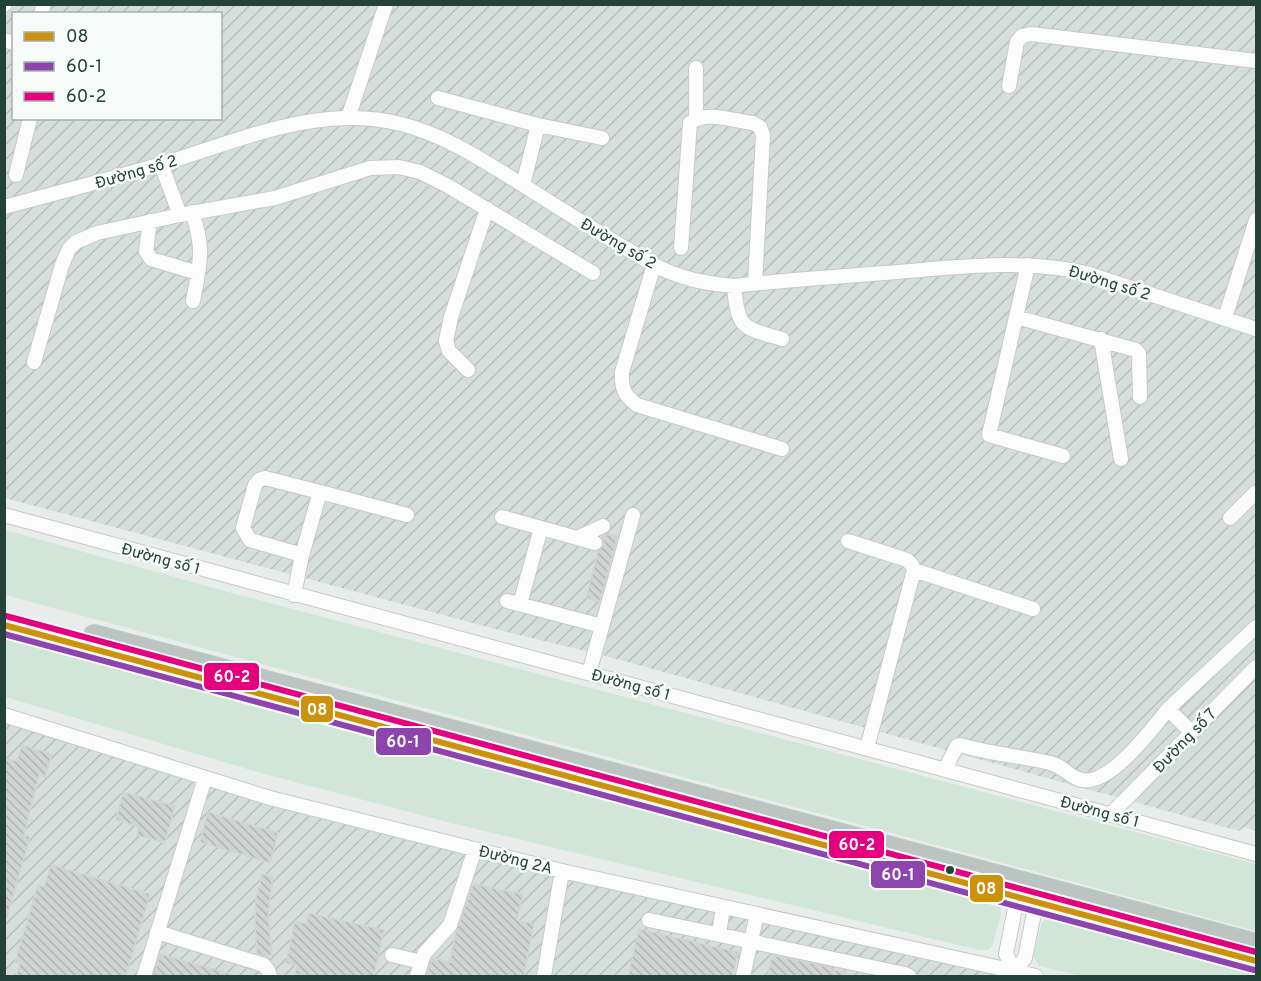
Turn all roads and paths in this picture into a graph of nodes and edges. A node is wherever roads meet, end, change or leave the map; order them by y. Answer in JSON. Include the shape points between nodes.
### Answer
{"nodes":[{"id":1,"x":386,"y":4,"type":"edge"},
{"id":2,"x":1257,"y":61,"type":"edge"},
{"id":3,"x":696,"y":68,"type":"dead end"},
{"id":4,"x":1009,"y":86,"type":"dead end"},
{"id":5,"x":438,"y":98,"type":"dead end"},
{"id":6,"x":348,"y":118,"type":"junction"},
{"id":7,"x":696,"y":118,"type":"junction"},
{"id":8,"x":30,"y":120,"type":"edge"},
{"id":9,"x":538,"y":125,"type":"junction"},
{"id":10,"x":602,"y":138,"type":"dead end"},
{"id":11,"x":161,"y":164,"type":"junction"},
{"id":12,"x":16,"y":175,"type":"dead end"},
{"id":13,"x":523,"y":186,"type":"junction"},
{"id":14,"x":4,"y":207,"type":"edge"},
{"id":15,"x":487,"y":209,"type":"junction"},
{"id":16,"x":186,"y":213,"type":"junction"},
{"id":17,"x":1257,"y":220,"type":"edge"},
{"id":18,"x":150,"y":221,"type":"junction"},
{"id":19,"x":681,"y":248,"type":"dead end"},
{"id":20,"x":654,"y":265,"type":"junction"},
{"id":21,"x":1028,"y":265,"type":"junction"},
{"id":22,"x":198,"y":273,"type":"junction"},
{"id":23,"x":592,"y":273,"type":"dead end"},
{"id":24,"x":755,"y":283,"type":"junction"},
{"id":25,"x":734,"y":286,"type":"junction"},
{"id":26,"x":193,"y":301,"type":"dead end"},
{"id":27,"x":1016,"y":316,"type":"junction"},
{"id":28,"x":1225,"y":318,"type":"junction"},
{"id":29,"x":1257,"y":328,"type":"edge"},
{"id":30,"x":782,"y":339,"type":"dead end"},
{"id":31,"x":1101,"y":339,"type":"junction"},
{"id":32,"x":34,"y":362,"type":"dead end"},
{"id":33,"x":468,"y":370,"type":"dead end"},
{"id":34,"x":1140,"y":397,"type":"dead end"},
{"id":35,"x":782,"y":449,"type":"dead end"},
{"id":36,"x":1063,"y":456,"type":"dead end"},
{"id":37,"x":1120,"y":459,"type":"dead end"},
{"id":38,"x":320,"y":492,"type":"junction"},
{"id":39,"x":1257,"y":492,"type":"edge"},
{"id":40,"x":4,"y":515,"type":"edge"},
{"id":41,"x":407,"y":515,"type":"dead end"},
{"id":42,"x":633,"y":515,"type":"dead end"},
{"id":43,"x":502,"y":517,"type":"dead end"},
{"id":44,"x":1230,"y":518,"type":"dead end"},
{"id":45,"x":603,"y":526,"type":"dead end"},
{"id":46,"x":541,"y":528,"type":"junction"},
{"id":47,"x":577,"y":538,"type":"junction"},
{"id":48,"x":848,"y":541,"type":"dead end"},
{"id":49,"x":595,"y":543,"type":"dead end"},
{"id":50,"x":302,"y":555,"type":"junction"},
{"id":51,"x":914,"y":570,"type":"junction"},
{"id":52,"x":294,"y":594,"type":"junction"},
{"id":53,"x":1033,"y":609,"type":"dead end"},
{"id":54,"x":4,"y":611,"type":"edge"},
{"id":55,"x":4,"y":625,"type":"edge"},
{"id":56,"x":602,"y":626,"type":"junction"},
{"id":57,"x":1257,"y":627,"type":"edge"},
{"id":58,"x":1257,"y":667,"type":"edge"},
{"id":59,"x":589,"y":673,"type":"junction"},
{"id":60,"x":1168,"y":709,"type":"junction"},
{"id":61,"x":4,"y":715,"type":"edge"},
{"id":62,"x":1191,"y":732,"type":"junction"},
{"id":63,"x":867,"y":748,"type":"junction"},
{"id":64,"x":945,"y":769,"type":"junction"},
{"id":65,"x":205,"y":778,"type":"junction"},
{"id":66,"x":1111,"y":814,"type":"junction"},
{"id":67,"x":475,"y":849,"type":"junction"},
{"id":68,"x":1257,"y":854,"type":"edge"},
{"id":69,"x":562,"y":871,"type":"junction"},
{"id":70,"x":1017,"y":898,"type":"junction"},
{"id":71,"x":1036,"y":903,"type":"junction"},
{"id":72,"x":723,"y":907,"type":"junction"},
{"id":73,"x":757,"y":914,"type":"junction"},
{"id":74,"x":649,"y":920,"type":"dead end"},
{"id":75,"x":157,"y":932,"type":"junction"},
{"id":76,"x":719,"y":934,"type":"junction"},
{"id":77,"x":750,"y":941,"type":"junction"},
{"id":78,"x":1257,"y":944,"type":"edge"},
{"id":79,"x":392,"y":955,"type":"dead end"},
{"id":80,"x":1257,"y":961,"type":"edge"},
{"id":81,"x":421,"y":962,"type":"junction"},
{"id":82,"x":1013,"y":974,"type":"edge"},
{"id":83,"x":144,"y":976,"type":"edge"},
{"id":84,"x":270,"y":976,"type":"edge"},
{"id":85,"x":417,"y":976,"type":"edge"},
{"id":86,"x":544,"y":976,"type":"edge"},
{"id":87,"x":743,"y":976,"type":"edge"},
{"id":88,"x":909,"y":976,"type":"edge"},
{"id":89,"x":1036,"y":976,"type":"edge"}],
"edges":[{"from":1,"to":6,"type":"street"},
{"from":2,"to":4,"type":"street","via":[[1031,34],[1017,42]]},
{"from":3,"to":7,"type":"street"},
{"from":5,"to":9,"type":"street"},
{"from":6,"to":11,"type":"street","name":"Đường số 2","via":[[274,129]]},
{"from":6,"to":13,"type":"street","name":"Đường số 2","via":[[400,123],[439,138]]},
{"from":7,"to":19,"type":"street","via":[[690,123]]},
{"from":7,"to":24,"type":"street","via":[[753,123],[763,135]]},
{"from":8,"to":12,"type":"street"},
{"from":9,"to":10,"type":"street"},
{"from":9,"to":13,"type":"street"},
{"from":11,"to":14,"type":"street","name":"Đường số 2"},
{"from":11,"to":16,"type":"street"},
{"from":13,"to":20,"type":"street","name":"Đường số 2"},
{"from":15,"to":16,"type":"street","via":[[420,172],[382,167],[275,198]]},
{"from":15,"to":23,"type":"street"},
{"from":15,"to":33,"type":"street","via":[[446,341],[449,351]]},
{"from":16,"to":18,"type":"street"},
{"from":16,"to":22,"type":"street","via":[[201,239]]},
{"from":17,"to":28,"type":"street"},
{"from":18,"to":22,"type":"street","via":[[146,251],[151,259]]},
{"from":18,"to":32,"type":"street","via":[[97,233],[69,249]]},
{"from":20,"to":25,"type":"street","name":"Đường số 2","via":[[678,277]]},
{"from":20,"to":35,"type":"street","via":[[622,372],[621,387],[627,398],[637,405]]},
{"from":21,"to":24,"type":"street","name":"Đường số 2"},
{"from":21,"to":27,"type":"street"},
{"from":21,"to":28,"type":"street","name":"Đường số 2","via":[[1086,273]]},
{"from":22,"to":26,"type":"street"},
{"from":24,"to":25,"type":"street","name":"Đường số 2"},
{"from":25,"to":30,"type":"street","via":[[736,314],[746,328]]},
{"from":27,"to":31,"type":"street"},
{"from":27,"to":36,"type":"street","via":[[989,435]]},
{"from":28,"to":29,"type":"street","name":"Đường số 2"},
{"from":31,"to":34,"type":"street","via":[[1133,348],[1139,354]]},
{"from":31,"to":37,"type":"street"},
{"from":38,"to":41,"type":"street"},
{"from":38,"to":50,"type":"street"},
{"from":38,"to":50,"type":"street","via":[[264,478],[255,485],[243,528],[245,534],[250,540]]},
{"from":39,"to":44,"type":"street"},
{"from":40,"to":52,"type":"street","name":"Đường số 1"},
{"from":42,"to":56,"type":"street"},
{"from":43,"to":46,"type":"street"},
{"from":45,"to":47,"type":"street"},
{"from":46,"to":47,"type":"street"},
{"from":46,"to":56,"type":"street","via":[[513,602]]},
{"from":47,"to":49,"type":"street"},
{"from":48,"to":51,"type":"street","via":[[907,560]]},
{"from":50,"to":52,"type":"street"},
{"from":51,"to":53,"type":"street"},
{"from":51,"to":63,"type":"street"},
{"from":52,"to":59,"type":"street","name":"Đường số 1"},
{"from":54,"to":78,"type":"highway"},
{"from":55,"to":70,"type":"highway"},
{"from":56,"to":59,"type":"street"},
{"from":57,"to":60,"type":"street"},
{"from":58,"to":62,"type":"street","name":"Đường số 7"},
{"from":59,"to":63,"type":"street","name":"Đường số 1"},
{"from":60,"to":62,"type":"street"},
{"from":60,"to":64,"type":"street","via":[[1129,756],[1086,781],[1050,762],[960,745]]},
{"from":61,"to":65,"type":"street","name":"Đường 2A"},
{"from":62,"to":66,"type":"street","name":"Đường số 7"},
{"from":63,"to":64,"type":"street","name":"Đường số 1"},
{"from":64,"to":66,"type":"street","name":"Đường số 1"},
{"from":65,"to":67,"type":"street","name":"Đường 2A"},
{"from":65,"to":75,"type":"street"},
{"from":66,"to":68,"type":"street","name":"Đường số 1"},
{"from":67,"to":69,"type":"street","name":"Đường 2A"},
{"from":67,"to":81,"type":"street","via":[[450,925],[430,945]]},
{"from":69,"to":72,"type":"street","name":"Đường 2A"},
{"from":69,"to":86,"type":"street"},
{"from":70,"to":71,"type":"highway"},
{"from":70,"to":82,"type":"street","via":[[1006,954]]},
{"from":71,"to":80,"type":"highway"},
{"from":71,"to":82,"type":"street","via":[[1025,958]]},
{"from":72,"to":73,"type":"street","name":"Đường 2A"},
{"from":72,"to":76,"type":"street"},
{"from":73,"to":77,"type":"street"},
{"from":73,"to":82,"type":"street","name":"Đường 2A"},
{"from":74,"to":76,"type":"street"},
{"from":75,"to":83,"type":"street"},
{"from":75,"to":84,"type":"street","via":[[264,965]]},
{"from":76,"to":77,"type":"street"},
{"from":77,"to":87,"type":"street"},
{"from":77,"to":88,"type":"street"},
{"from":79,"to":81,"type":"street"},
{"from":81,"to":85,"type":"street"},
{"from":82,"to":89,"type":"street","name":"Đường 2A"}]}
